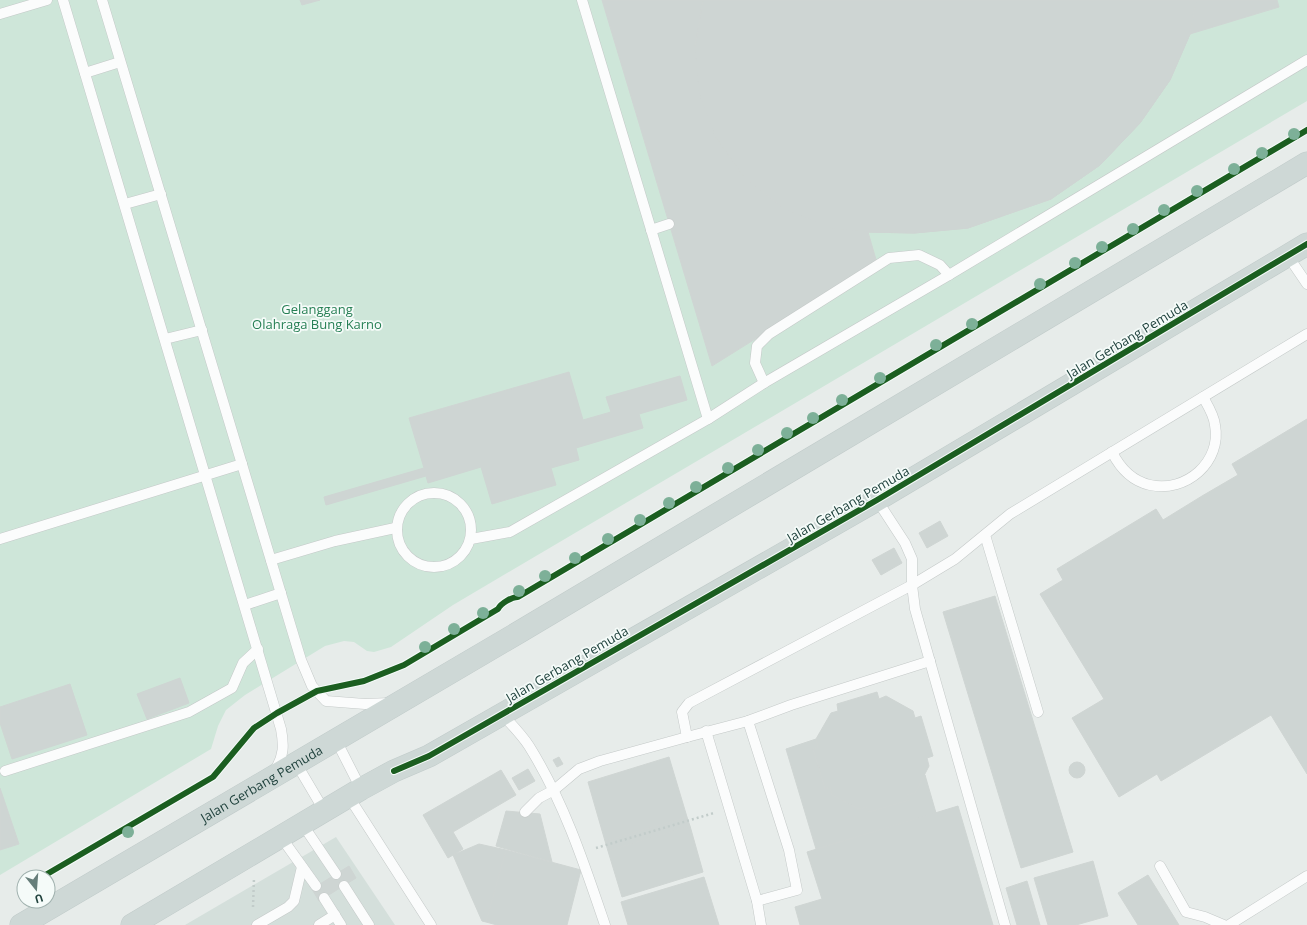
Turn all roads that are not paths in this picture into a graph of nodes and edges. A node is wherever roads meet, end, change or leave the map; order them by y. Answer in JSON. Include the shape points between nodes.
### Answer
{"nodes":[{"id":1,"x":47,"y":0,"type":"edge"},
{"id":2,"x":63,"y":0,"type":"edge"},
{"id":3,"x":102,"y":0,"type":"edge"},
{"id":4,"x":582,"y":0,"type":"edge"},
{"id":5,"x":0,"y":14,"type":"edge"},
{"id":6,"x":1307,"y":60,"type":"edge"},
{"id":7,"x":120,"y":62,"type":"junction"},
{"id":8,"x":85,"y":73,"type":"junction"},
{"id":9,"x":1307,"y":163,"type":"edge"},
{"id":10,"x":160,"y":194,"type":"junction"},
{"id":11,"x":125,"y":204,"type":"junction"},
{"id":12,"x":669,"y":224,"type":"dead end"},
{"id":13,"x":651,"y":230,"type":"junction"},
{"id":14,"x":1307,"y":244,"type":"edge"},
{"id":15,"x":1288,"y":256,"type":"junction"},
{"id":16,"x":949,"y":275,"type":"junction"},
{"id":17,"x":1307,"y":284,"type":"edge"},
{"id":18,"x":202,"y":330,"type":"junction"},
{"id":19,"x":1307,"y":334,"type":"edge"},
{"id":20,"x":165,"y":339,"type":"junction"},
{"id":21,"x":764,"y":383,"type":"junction"},
{"id":22,"x":1203,"y":397,"type":"junction"},
{"id":23,"x":708,"y":419,"type":"junction"},
{"id":24,"x":1112,"y":452,"type":"junction"},
{"id":25,"x":242,"y":464,"type":"junction"},
{"id":26,"x":206,"y":474,"type":"junction"},
{"id":27,"x":878,"y":500,"type":"junction"},
{"id":28,"x":395,"y":528,"type":"junction"},
{"id":29,"x":985,"y":535,"type":"junction"},
{"id":30,"x":0,"y":539,"type":"edge"},
{"id":31,"x":471,"y":539,"type":"junction"},
{"id":32,"x":271,"y":560,"type":"junction"},
{"id":33,"x":912,"y":586,"type":"junction"},
{"id":34,"x":281,"y":593,"type":"junction"},
{"id":35,"x":245,"y":605,"type":"junction"},
{"id":36,"x":258,"y":649,"type":"junction"},
{"id":37,"x":930,"y":661,"type":"junction"},
{"id":38,"x":400,"y":702,"type":"junction"},
{"id":39,"x":1038,"y":712,"type":"dead end"},
{"id":40,"x":502,"y":714,"type":"junction"},
{"id":41,"x":748,"y":721,"type":"junction"},
{"id":42,"x":706,"y":731,"type":"junction"},
{"id":43,"x":687,"y":737,"type":"junction"},
{"id":44,"x":336,"y":740,"type":"junction"},
{"id":45,"x":296,"y":763,"type":"junction"},
{"id":46,"x":5,"y":771,"type":"dead end"},
{"id":47,"x":267,"y":781,"type":"junction"},
{"id":48,"x":554,"y":790,"type":"junction"},
{"id":49,"x":355,"y":793,"type":"junction"},
{"id":50,"x":325,"y":812,"type":"junction"},
{"id":51,"x":525,"y":812,"type":"dead end"},
{"id":52,"x":303,"y":825,"type":"junction"},
{"id":53,"x":282,"y":838,"type":"junction"},
{"id":54,"x":1160,"y":866,"type":"dead end"},
{"id":55,"x":302,"y":867,"type":"junction"},
{"id":56,"x":336,"y":874,"type":"dead end"},
{"id":57,"x":1307,"y":876,"type":"edge"},
{"id":58,"x":316,"y":886,"type":"dead end"},
{"id":59,"x":345,"y":888,"type":"dead end"},
{"id":60,"x":325,"y":900,"type":"dead end"},
{"id":61,"x":757,"y":901,"type":"junction"},
{"id":62,"x":335,"y":915,"type":"junction"},
{"id":63,"x":21,"y":925,"type":"edge"},
{"id":64,"x":132,"y":925,"type":"edge"},
{"id":65,"x":256,"y":925,"type":"edge"},
{"id":66,"x":319,"y":925,"type":"edge"},
{"id":67,"x":341,"y":925,"type":"edge"},
{"id":68,"x":369,"y":925,"type":"edge"},
{"id":69,"x":431,"y":925,"type":"edge"},
{"id":70,"x":605,"y":925,"type":"edge"},
{"id":71,"x":761,"y":925,"type":"edge"},
{"id":72,"x":1005,"y":925,"type":"edge"},
{"id":73,"x":1224,"y":925,"type":"edge"},
{"id":74,"x":1229,"y":925,"type":"edge"}],
"edges":[{"from":1,"to":5,"type":"lane"},
{"from":2,"to":8,"type":"lane"},
{"from":3,"to":7,"type":"lane"},
{"from":4,"to":13,"type":"lane"},
{"from":6,"to":16,"type":"lane"},
{"from":7,"to":8,"type":"lane"},
{"from":7,"to":10,"type":"lane"},
{"from":8,"to":11,"type":"lane"},
{"from":9,"to":38,"type":"main road","name":"Jalan Gerbang Pemuda"},
{"from":10,"to":11,"type":"lane"},
{"from":10,"to":18,"type":"lane"},
{"from":11,"to":20,"type":"lane"},
{"from":12,"to":13,"type":"lane"},
{"from":13,"to":23,"type":"lane"},
{"from":14,"to":15,"type":"main road","name":"Jalan Gerbang Pemuda"},
{"from":15,"to":17,"type":"lane"},
{"from":15,"to":27,"type":"main road","name":"Jalan Gerbang Pemuda"},
{"from":16,"to":21,"type":"lane"},
{"from":16,"to":21,"type":"lane","via":[[940,265],[919,255],[889,258],[770,334],[757,346],[755,363]]},
{"from":18,"to":20,"type":"lane"},
{"from":18,"to":25,"type":"lane"},
{"from":19,"to":22,"type":"lane"},
{"from":20,"to":26,"type":"lane"},
{"from":21,"to":23,"type":"lane"},
{"from":22,"to":24,"type":"lane"},
{"from":22,"to":24,"type":"lane","via":[[1212,412],[1216,438],[1207,463],[1187,481],[1162,487],[1149,485],[1127,473],[1118,464]]},
{"from":23,"to":31,"type":"lane","via":[[510,532]]},
{"from":24,"to":29,"type":"lane","via":[[1010,514]]},
{"from":25,"to":26,"type":"lane"},
{"from":25,"to":32,"type":"lane"},
{"from":26,"to":30,"type":"lane"},
{"from":26,"to":35,"type":"lane"},
{"from":27,"to":33,"type":"lane","via":[[906,543],[912,559]]},
{"from":27,"to":40,"type":"main road","name":"Jalan Gerbang Pemuda"},
{"from":28,"to":31,"type":"lane","via":[[399,547],[411,561],[428,568],[447,566],[462,555]]},
{"from":28,"to":31,"type":"lane","via":[[400,511],[412,498],[429,492],[447,494],[462,504],[471,521]]},
{"from":28,"to":32,"type":"lane","via":[[335,541]]},
{"from":29,"to":33,"type":"lane","via":[[955,559]]},
{"from":29,"to":39,"type":"lane"},
{"from":32,"to":34,"type":"lane"},
{"from":33,"to":37,"type":"lane","via":[[915,609]]},
{"from":33,"to":43,"type":"lane","via":[[689,702],[682,712]]},
{"from":34,"to":35,"type":"lane"},
{"from":34,"to":38,"type":"lane","via":[[301,660],[312,686],[326,700],[365,704]]},
{"from":35,"to":36,"type":"lane"},
{"from":36,"to":46,"type":"lane","via":[[243,664],[232,688],[189,712]]},
{"from":36,"to":47,"type":"lane","via":[[284,745],[280,761]]},
{"from":37,"to":41,"type":"lane"},
{"from":37,"to":72,"type":"lane"},
{"from":38,"to":44,"type":"main road","name":"Jalan Gerbang Pemuda"},
{"from":40,"to":48,"type":"lane","via":[[529,745]]},
{"from":40,"to":49,"type":"main road","name":"Jalan Gerbang Pemuda","via":[[429,756]]},
{"from":41,"to":42,"type":"lane"},
{"from":41,"to":61,"type":"lane","via":[[789,850],[798,890]]},
{"from":42,"to":43,"type":"lane"},
{"from":42,"to":61,"type":"lane"},
{"from":43,"to":48,"type":"lane","via":[[579,769]]},
{"from":44,"to":45,"type":"main road","name":"Jalan Gerbang Pemuda"},
{"from":44,"to":49,"type":"lane"},
{"from":45,"to":47,"type":"main road","name":"Jalan Gerbang Pemuda"},
{"from":45,"to":50,"type":"lane"},
{"from":47,"to":63,"type":"main road","name":"Jalan Gerbang Pemuda"},
{"from":48,"to":51,"type":"lane","via":[[539,798]]},
{"from":48,"to":70,"type":"lane","via":[[580,853]]},
{"from":49,"to":50,"type":"main road","name":"Jalan Gerbang Pemuda"},
{"from":49,"to":69,"type":"lane"},
{"from":50,"to":52,"type":"main road","name":"Jalan Gerbang Pemuda"},
{"from":52,"to":53,"type":"main road","name":"Jalan Gerbang Pemuda"},
{"from":52,"to":56,"type":"lane"},
{"from":53,"to":55,"type":"lane"},
{"from":53,"to":64,"type":"main road","name":"Jalan Gerbang Pemuda"},
{"from":54,"to":73,"type":"lane","via":[[1186,912]]},
{"from":55,"to":58,"type":"lane"},
{"from":55,"to":65,"type":"lane","via":[[294,901]]},
{"from":57,"to":74,"type":"lane"},
{"from":59,"to":68,"type":"lane"},
{"from":60,"to":62,"type":"lane"},
{"from":61,"to":71,"type":"lane"},
{"from":62,"to":66,"type":"lane"},
{"from":62,"to":67,"type":"lane"}]}
